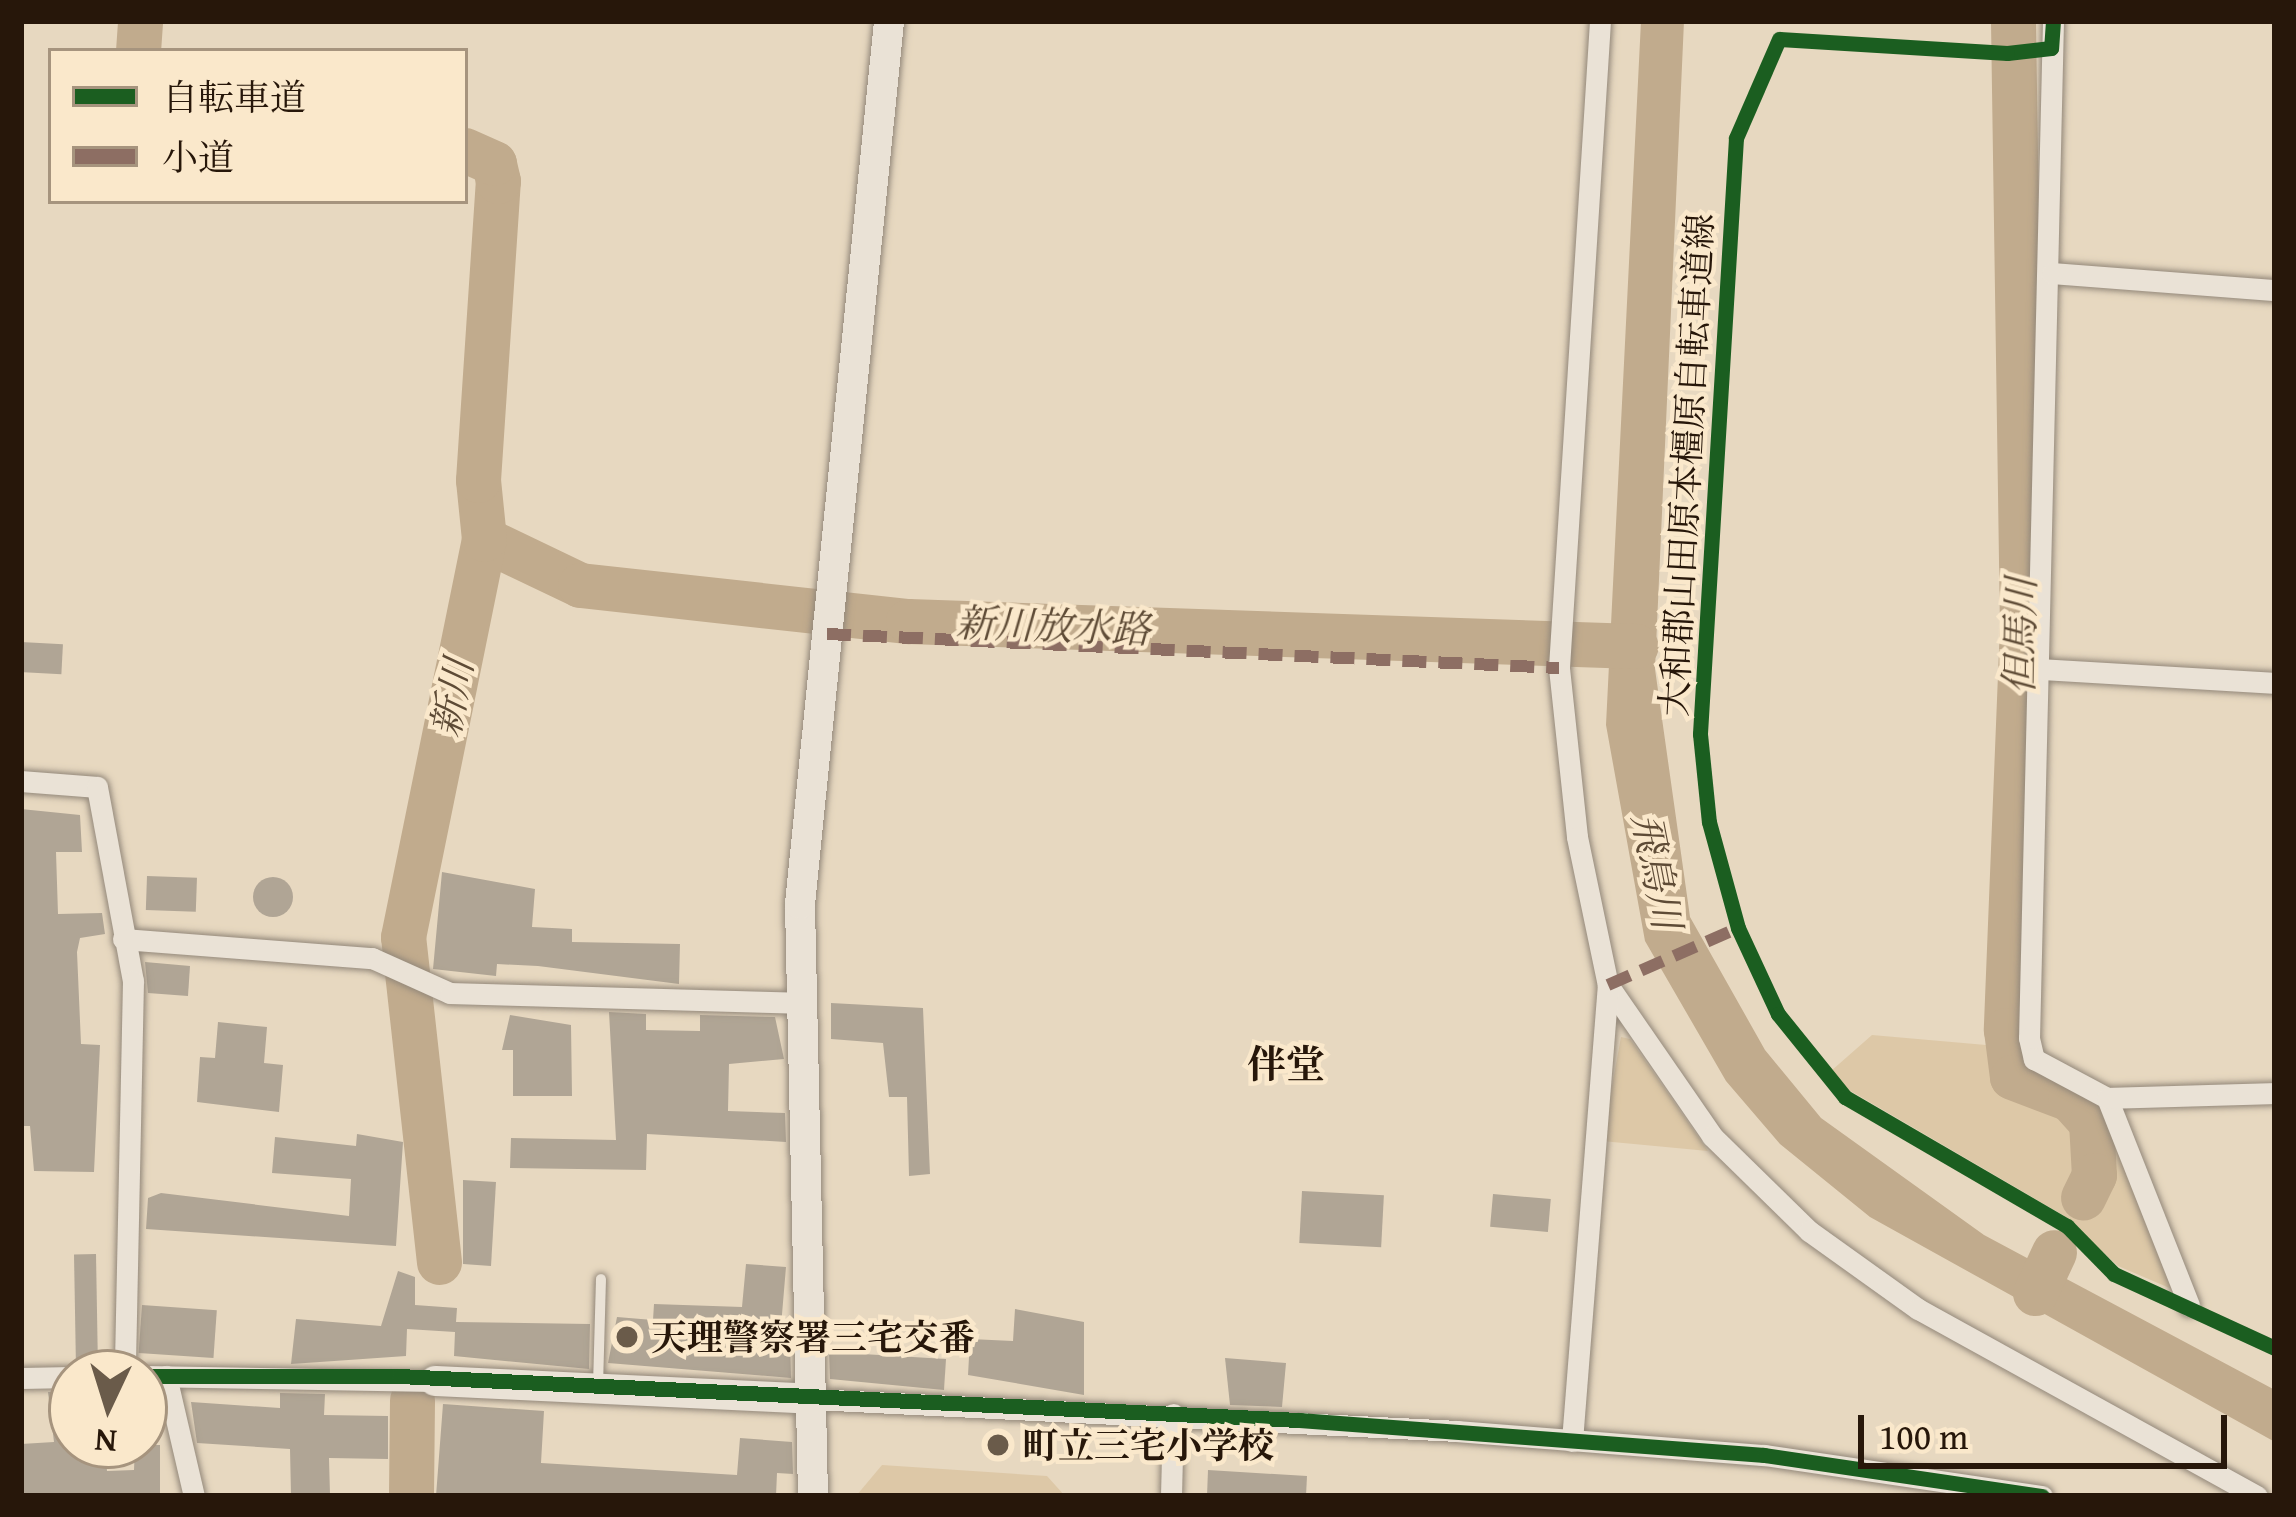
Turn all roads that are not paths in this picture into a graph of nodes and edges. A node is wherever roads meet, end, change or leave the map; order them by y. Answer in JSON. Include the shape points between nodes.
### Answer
{"nodes":[{"id":1,"x":889,"y":21,"type":"edge"},
{"id":2,"x":1600,"y":21,"type":"edge"},
{"id":3,"x":2053,"y":21,"type":"edge"},
{"id":4,"x":2052,"y":273,"type":"junction"},
{"id":5,"x":2275,"y":290,"type":"edge"},
{"id":6,"x":2040,"y":669,"type":"junction"},
{"id":7,"x":2275,"y":683,"type":"edge"},
{"id":8,"x":21,"y":782,"type":"edge"},
{"id":9,"x":123,"y":939,"type":"junction"},
{"id":10,"x":1608,"y":986,"type":"junction"},
{"id":11,"x":805,"y":1003,"type":"junction"},
{"id":12,"x":2275,"y":1093,"type":"edge"},
{"id":13,"x":2107,"y":1098,"type":"junction"},
{"id":14,"x":602,"y":1279,"type":"dead end"},
{"id":15,"x":2189,"y":1305,"type":"dead end"},
{"id":16,"x":125,"y":1349,"type":"edge"},
{"id":17,"x":168,"y":1376,"type":"edge"},
{"id":18,"x":436,"y":1382,"type":"joint"},
{"id":19,"x":598,"y":1389,"type":"junction"},
{"id":20,"x":813,"y":1399,"type":"junction"},
{"id":21,"x":1173,"y":1414,"type":"junction"},
{"id":22,"x":168,"y":1416,"type":"edge"},
{"id":23,"x":1572,"y":1441,"type":"junction"},
{"id":24,"x":194,"y":1496,"type":"edge"},
{"id":25,"x":812,"y":1496,"type":"edge"},
{"id":26,"x":1171,"y":1496,"type":"edge"},
{"id":27,"x":2042,"y":1496,"type":"edge"},
{"id":28,"x":2257,"y":1496,"type":"edge"}],
"edges":[{"from":1,"to":11,"type":"street","via":[[800,904]]},
{"from":2,"to":10,"type":"street","via":[[1559,668],[1577,838]]},
{"from":3,"to":4,"type":"street"},
{"from":4,"to":5,"type":"street"},
{"from":4,"to":6,"type":"street"},
{"from":6,"to":7,"type":"street"},
{"from":6,"to":13,"type":"street","via":[[2029,1038],[2034,1059]]},
{"from":8,"to":9,"type":"street","via":[[97,787]]},
{"from":9,"to":11,"type":"street","via":[[372,958],[451,993]]},
{"from":9,"to":16,"type":"street","via":[[133,981]]},
{"from":10,"to":23,"type":"street"},
{"from":10,"to":28,"type":"street","via":[[1712,1136],[1809,1231],[1918,1309]]},
{"from":11,"to":20,"type":"street"},
{"from":12,"to":13,"type":"street"},
{"from":13,"to":15,"type":"street"},
{"from":14,"to":19,"type":"lane"},
{"from":17,"to":18,"type":"street"},
{"from":18,"to":19,"type":"street"},
{"from":19,"to":20,"type":"street"},
{"from":20,"to":21,"type":"street"},
{"from":20,"to":25,"type":"street"},
{"from":21,"to":23,"type":"street"},
{"from":21,"to":26,"type":"street"},
{"from":22,"to":24,"type":"street"},
{"from":23,"to":27,"type":"street"}]}
